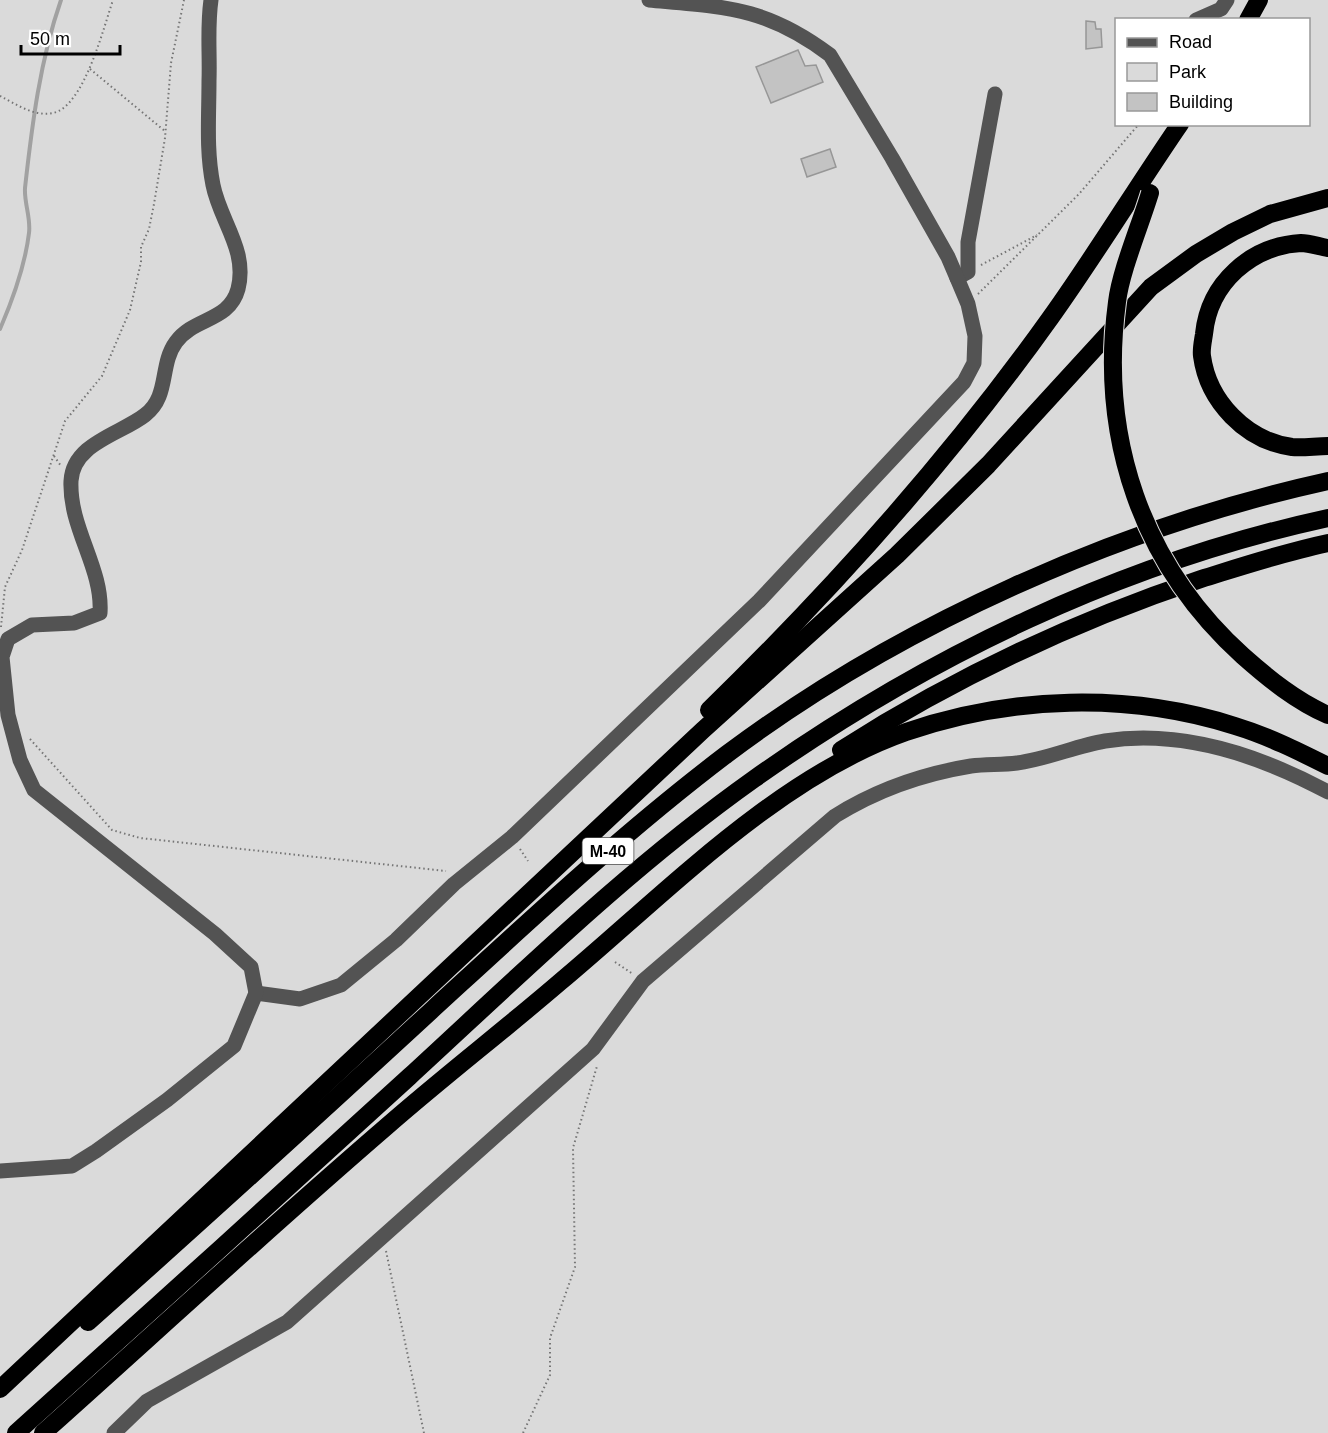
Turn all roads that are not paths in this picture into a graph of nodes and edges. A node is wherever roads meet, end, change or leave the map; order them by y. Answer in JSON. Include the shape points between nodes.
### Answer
{"nodes":[{"id":1,"x":211,"y":0,"type":"edge"},
{"id":2,"x":649,"y":0,"type":"edge"},
{"id":3,"x":1227,"y":0,"type":"edge"},
{"id":4,"x":1259,"y":0,"type":"edge"},
{"id":5,"x":1201,"y":18,"type":"edge"},
{"id":6,"x":1249,"y":18,"type":"edge"},
{"id":7,"x":995,"y":94,"type":"dead end"},
{"id":8,"x":1179,"y":126,"type":"edge"},
{"id":9,"x":1184,"y":126,"type":"edge"},
{"id":10,"x":1328,"y":198,"type":"edge"},
{"id":11,"x":1328,"y":248,"type":"edge"},
{"id":12,"x":963,"y":275,"type":"junction"},
{"id":13,"x":1328,"y":446,"type":"edge"},
{"id":14,"x":1328,"y":481,"type":"edge"},
{"id":15,"x":1328,"y":518,"type":"edge"},
{"id":16,"x":1328,"y":543,"type":"edge"},
{"id":17,"x":1328,"y":715,"type":"edge"},
{"id":18,"x":1328,"y":766,"type":"edge"},
{"id":19,"x":1328,"y":792,"type":"edge"},
{"id":20,"x":256,"y":993,"type":"junction"},
{"id":21,"x":496,"y":1035,"type":"junction"},
{"id":22,"x":364,"y":1047,"type":"junction"},
{"id":23,"x":0,"y":1171,"type":"edge"},
{"id":24,"x":0,"y":1389,"type":"edge"},
{"id":25,"x":0,"y":1400,"type":"edge"},
{"id":26,"x":16,"y":1433,"type":"edge"},
{"id":27,"x":43,"y":1433,"type":"edge"},
{"id":28,"x":114,"y":1433,"type":"edge"}],
"edges":[{"from":1,"to":20,"type":"street","via":[[206,133],[213,187],[242,268],[238,290],[231,305],[216,318],[190,327],[176,342],[166,362],[162,396],[147,414],[112,432],[77,463],[71,480],[76,520],[98,583],[100,613],[74,623],[32,625],[9,639],[2,657],[8,715],[20,760],[34,790],[215,934],[251,967]]},
{"from":2,"to":12,"type":"street","via":[[716,6],[773,20],[830,55]]},
{"from":3,"to":5,"type":"street","via":[[1221,9]]},
{"from":4,"to":6,"type":"highway"},
{"from":7,"to":12,"type":"street"},
{"from":8,"to":22,"type":"highway","via":[[1030,344],[968,425],[794,627]]},
{"from":9,"to":17,"type":"highway","bridge":true,"via":[[1150,193],[1117,300],[1113,369],[1116,426],[1130,486],[1156,546],[1195,607],[1270,681]]},
{"from":10,"to":22,"type":"highway","via":[[1270,214],[1233,232],[1151,287],[988,465],[897,555]]},
{"from":11,"to":13,"type":"highway","via":[[1303,243],[1271,248],[1243,264],[1217,289],[1205,321],[1202,356],[1215,394],[1234,420],[1258,437],[1291,447]]},
{"from":12,"to":20,"type":"street","via":[[975,336],[974,363],[964,382],[759,602],[512,837],[340,985],[300,999]]},
{"from":14,"to":25,"type":"highway","number":"M-40","via":[[1191,518],[1080,558],[956,614],[831,684],[729,752],[566,888],[259,1170]]},
{"from":15,"to":26,"type":"highway","number":"M-40","via":[[1203,551],[1066,602],[961,651],[842,720],[751,781],[615,889]]},
{"from":16,"to":21,"type":"highway","via":[[1234,569],[1090,620],[1006,658],[900,714],[762,803],[664,882]]},
{"from":18,"to":21,"type":"highway","via":[[1237,726],[1132,704],[1020,705],[958,716],[903,733],[848,757],[784,797],[669,886]]},
{"from":19,"to":28,"type":"street","via":[[1235,752],[1150,738],[1106,741],[1018,763],[973,766],[915,777],[865,796],[836,816],[643,981],[592,1049],[287,1322],[147,1401]]},
{"from":20,"to":23,"type":"street","via":[[234,1046],[96,1151],[72,1166]]},
{"from":21,"to":27,"type":"highway","via":[[388,1125]]},
{"from":22,"to":24,"type":"highway"}]}
